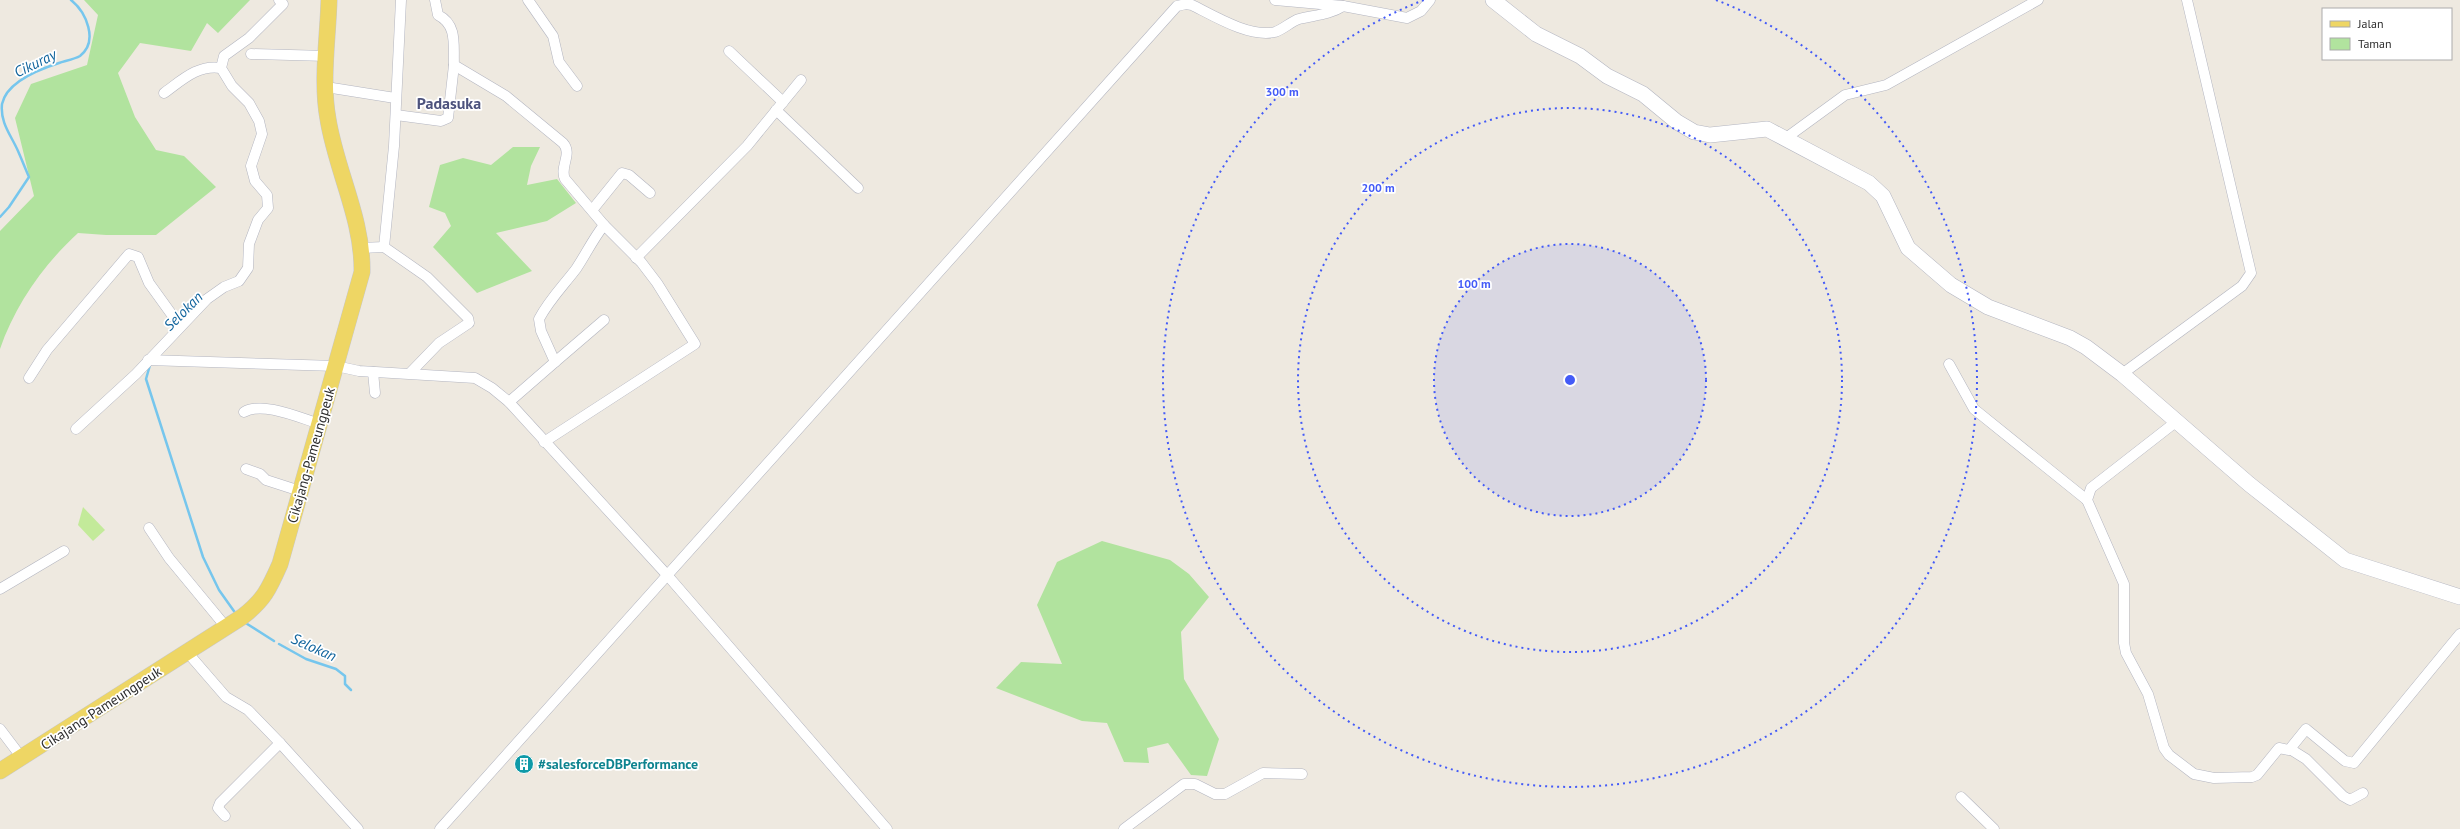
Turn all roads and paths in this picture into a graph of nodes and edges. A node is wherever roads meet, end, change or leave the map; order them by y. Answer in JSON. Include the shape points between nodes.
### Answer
{"nodes":[{"id":1,"x":279,"y":0,"type":"edge"},
{"id":2,"x":329,"y":0,"type":"edge"},
{"id":3,"x":401,"y":0,"type":"edge"},
{"id":4,"x":435,"y":0,"type":"edge"},
{"id":5,"x":528,"y":0,"type":"edge"},
{"id":6,"x":1276,"y":0,"type":"edge"},
{"id":7,"x":1430,"y":0,"type":"edge"},
{"id":8,"x":1493,"y":0,"type":"edge"},
{"id":9,"x":2038,"y":0,"type":"edge"},
{"id":10,"x":2187,"y":0,"type":"edge"},
{"id":11,"x":1343,"y":6,"type":"junction"},
{"id":12,"x":729,"y":51,"type":"dead end"},
{"id":13,"x":251,"y":54,"type":"dead end"},
{"id":14,"x":327,"y":56,"type":"junction"},
{"id":15,"x":454,"y":65,"type":"junction"},
{"id":16,"x":221,"y":68,"type":"junction"},
{"id":17,"x":801,"y":80,"type":"dead end"},
{"id":18,"x":577,"y":86,"type":"dead end"},
{"id":19,"x":326,"y":87,"type":"junction"},
{"id":20,"x":164,"y":93,"type":"dead end"},
{"id":21,"x":395,"y":98,"type":"junction"},
{"id":22,"x":783,"y":102,"type":"junction"},
{"id":23,"x":776,"y":110,"type":"junction"},
{"id":24,"x":396,"y":115,"type":"junction"},
{"id":25,"x":1786,"y":138,"type":"junction"},
{"id":26,"x":858,"y":188,"type":"dead end"},
{"id":27,"x":650,"y":193,"type":"dead end"},
{"id":28,"x":592,"y":209,"type":"junction"},
{"id":29,"x":604,"y":225,"type":"junction"},
{"id":30,"x":384,"y":247,"type":"junction"},
{"id":31,"x":361,"y":248,"type":"junction"},
{"id":32,"x":636,"y":258,"type":"junction"},
{"id":33,"x":604,"y":320,"type":"dead end"},
{"id":34,"x":180,"y":326,"type":"junction"},
{"id":35,"x":153,"y":360,"type":"junction"},
{"id":36,"x":555,"y":362,"type":"junction"},
{"id":37,"x":1949,"y":364,"type":"dead end"},
{"id":38,"x":336,"y":366,"type":"junction"},
{"id":39,"x":373,"y":372,"type":"junction"},
{"id":40,"x":411,"y":372,"type":"junction"},
{"id":41,"x":2122,"y":374,"type":"junction"},
{"id":42,"x":29,"y":378,"type":"dead end"},
{"id":43,"x":375,"y":393,"type":"dead end"},
{"id":44,"x":509,"y":402,"type":"junction"},
{"id":45,"x":244,"y":412,"type":"dead end"},
{"id":46,"x":2177,"y":421,"type":"junction"},
{"id":47,"x":320,"y":424,"type":"junction"},
{"id":48,"x":76,"y":429,"type":"dead end"},
{"id":49,"x":544,"y":442,"type":"junction"},
{"id":50,"x":246,"y":469,"type":"dead end"},
{"id":51,"x":300,"y":491,"type":"junction"},
{"id":52,"x":2086,"y":500,"type":"junction"},
{"id":53,"x":149,"y":528,"type":"dead end"},
{"id":54,"x":64,"y":551,"type":"dead end"},
{"id":55,"x":668,"y":576,"type":"junction"},
{"id":56,"x":0,"y":589,"type":"edge"},
{"id":57,"x":2460,"y":597,"type":"edge"},
{"id":58,"x":234,"y":622,"type":"junction"},
{"id":59,"x":2460,"y":634,"type":"edge"},
{"id":60,"x":187,"y":652,"type":"junction"},
{"id":61,"x":0,"y":729,"type":"edge"},
{"id":62,"x":280,"y":743,"type":"junction"},
{"id":63,"x":2290,"y":749,"type":"junction"},
{"id":64,"x":22,"y":758,"type":"junction"},
{"id":65,"x":0,"y":771,"type":"edge"},
{"id":66,"x":1302,"y":774,"type":"dead end"},
{"id":67,"x":2363,"y":793,"type":"dead end"},
{"id":68,"x":1961,"y":797,"type":"dead end"},
{"id":69,"x":225,"y":816,"type":"dead end"},
{"id":70,"x":358,"y":829,"type":"edge"},
{"id":71,"x":440,"y":829,"type":"edge"},
{"id":72,"x":887,"y":829,"type":"edge"},
{"id":73,"x":1124,"y":829,"type":"edge"},
{"id":74,"x":1994,"y":829,"type":"edge"}],
"edges":[{"from":1,"to":16,"type":"street","via":[[283,4],[249,38],[224,56]]},
{"from":2,"to":14,"type":"main road","name":"Cikajang-Pameungpeuk"},
{"from":3,"to":21,"type":"street"},
{"from":4,"to":15,"type":"street","via":[[438,16],[447,20],[451,26]]},
{"from":5,"to":18,"type":"street","via":[[553,36],[559,62]]},
{"from":6,"to":11,"type":"street"},
{"from":7,"to":11,"type":"street","via":[[1421,11],[1407,18]]},
{"from":8,"to":25,"type":"street","via":[[1536,34],[1580,56],[1607,76],[1643,94],[1676,122],[1694,132],[1710,135],[1762,128]]},
{"from":9,"to":25,"type":"street","via":[[1886,85],[1845,96]]},
{"from":10,"to":41,"type":"street","via":[[2251,273],[2242,286]]},
{"from":11,"to":55,"type":"street","via":[[1332,13],[1290,22],[1280,30],[1263,32],[1236,27],[1192,5],[1177,6]]},
{"from":12,"to":22,"type":"street"},
{"from":13,"to":14,"type":"street"},
{"from":14,"to":19,"type":"main road","name":"Cikajang-Pameungpeuk"},
{"from":15,"to":24,"type":"street","via":[[448,118],[441,121]]},
{"from":15,"to":28,"type":"street","via":[[506,96],[563,143],[567,153],[563,176]]},
{"from":16,"to":20,"type":"street","via":[[195,71]]},
{"from":16,"to":34,"type":"street","via":[[232,86],[249,103],[259,121],[262,134],[251,166],[255,182],[267,195],[268,208],[258,220],[249,244],[248,268],[239,281],[224,287],[207,299]]},
{"from":17,"to":22,"type":"street"},
{"from":19,"to":21,"type":"street"},
{"from":19,"to":31,"type":"main road","name":"Cikajang-Pameungpeuk","via":[[329,127]]},
{"from":21,"to":24,"type":"street"},
{"from":22,"to":23,"type":"street"},
{"from":23,"to":26,"type":"street"},
{"from":23,"to":32,"type":"street","via":[[741,152]]},
{"from":24,"to":30,"type":"street"},
{"from":25,"to":41,"type":"street","via":[[1875,187],[1883,196],[1908,248],[1951,285],[1988,307],[2070,338]]},
{"from":27,"to":28,"type":"street","via":[[622,173]]},
{"from":28,"to":29,"type":"street"},
{"from":29,"to":32,"type":"street"},
{"from":29,"to":36,"type":"street","via":[[575,270],[553,295],[539,319],[541,331]]},
{"from":30,"to":31,"type":"street"},
{"from":30,"to":40,"type":"street","via":[[427,277],[468,318],[468,323],[439,343]]},
{"from":31,"to":38,"type":"main road","name":"Cikajang-Pameungpeuk","via":[[361,277]]},
{"from":32,"to":49,"type":"street","via":[[657,282],[695,344]]},
{"from":33,"to":36,"type":"street"},
{"from":34,"to":35,"type":"street"},
{"from":34,"to":42,"type":"street","via":[[149,283],[138,257],[129,254],[48,350]]},
{"from":35,"to":38,"type":"street"},
{"from":35,"to":48,"type":"street"},
{"from":36,"to":44,"type":"street"},
{"from":37,"to":52,"type":"street","via":[[1966,391],[1971,406]]},
{"from":38,"to":39,"type":"street"},
{"from":38,"to":47,"type":"main road","name":"Cikajang-Pameungpeuk"},
{"from":39,"to":40,"type":"street"},
{"from":39,"to":43,"type":"street"},
{"from":40,"to":44,"type":"street","via":[[475,378]]},
{"from":41,"to":46,"type":"street"},
{"from":44,"to":49,"type":"street"},
{"from":45,"to":47,"type":"street","via":[[255,407],[265,408]]},
{"from":46,"to":52,"type":"street","via":[[2091,488]]},
{"from":46,"to":57,"type":"street","via":[[2249,484],[2345,560]]},
{"from":47,"to":51,"type":"main road","name":"Cikajang-Pameungpeuk"},
{"from":49,"to":55,"type":"street"},
{"from":50,"to":51,"type":"street","via":[[260,474],[266,480]]},
{"from":51,"to":58,"type":"main road","name":"Cikajang-Pameungpeuk","via":[[280,564],[269,589],[262,600]]},
{"from":52,"to":63,"type":"street","via":[[2124,584],[2124,649],[2148,694],[2164,748],[2169,755],[2200,777],[2252,777],[2264,769],[2279,748],[2288,751]]},
{"from":53,"to":58,"type":"street","via":[[169,558]]},
{"from":54,"to":56,"type":"street"},
{"from":55,"to":71,"type":"street"},
{"from":55,"to":72,"type":"street"},
{"from":58,"to":60,"type":"main road","name":"Cikajang-Pameungpeuk"},
{"from":59,"to":63,"type":"street","via":[[2354,763],[2345,761],[2306,729]]},
{"from":60,"to":62,"type":"street","via":[[226,697],[248,710]]},
{"from":60,"to":64,"type":"main road","name":"Cikajang-Pameungpeuk"},
{"from":61,"to":64,"type":"street"},
{"from":62,"to":69,"type":"street","via":[[220,803],[218,808]]},
{"from":62,"to":70,"type":"street"},
{"from":63,"to":67,"type":"street","via":[[2306,759],[2343,796],[2350,800]]},
{"from":64,"to":65,"type":"main road","name":"Cikajang-Pameungpeuk"},
{"from":66,"to":73,"type":"street","via":[[1263,773],[1226,794],[1215,794],[1195,784],[1184,784]]},
{"from":68,"to":74,"type":"street"}]}
